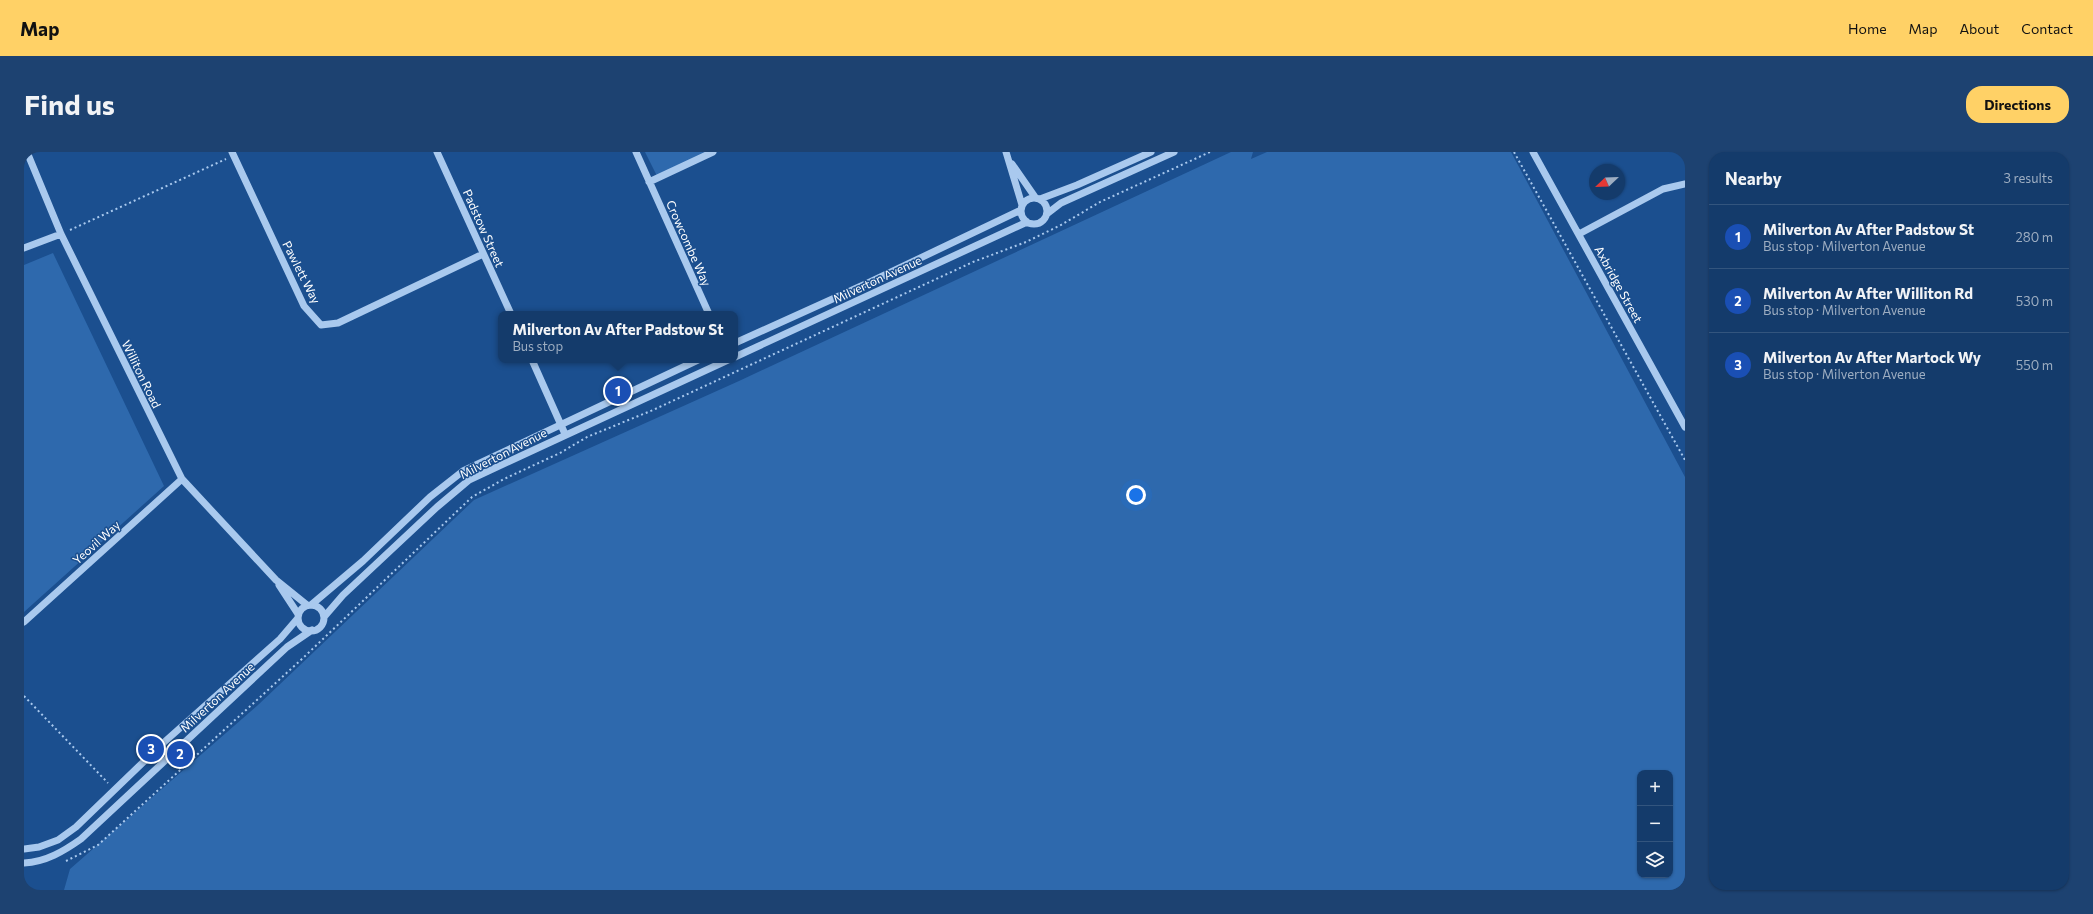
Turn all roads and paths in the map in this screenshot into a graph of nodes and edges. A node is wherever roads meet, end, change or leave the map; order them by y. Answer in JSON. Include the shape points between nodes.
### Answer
{"nodes":[{"id":1,"x":27,"y":152,"type":"edge"},
{"id":2,"x":437,"y":152,"type":"edge"},
{"id":3,"x":636,"y":152,"type":"edge"},
{"id":4,"x":714,"y":152,"type":"edge"},
{"id":5,"x":1006,"y":152,"type":"edge"},
{"id":6,"x":1151,"y":152,"type":"edge"},
{"id":7,"x":1174,"y":152,"type":"edge"},
{"id":8,"x":1210,"y":152,"type":"edge"},
{"id":9,"x":1514,"y":152,"type":"edge"},
{"id":10,"x":1533,"y":152,"type":"edge"},
{"id":11,"x":233,"y":154,"type":"edge"},
{"id":12,"x":1009,"y":160,"type":"junction"},
{"id":13,"x":649,"y":182,"type":"junction"},
{"id":14,"x":1685,"y":184,"type":"edge"},
{"id":15,"x":1038,"y":198,"type":"junction"},
{"id":16,"x":1021,"y":207,"type":"junction"},
{"id":17,"x":1048,"y":213,"type":"junction"},
{"id":18,"x":1027,"y":222,"type":"junction"},
{"id":19,"x":61,"y":234,"type":"junction"},
{"id":20,"x":1579,"y":234,"type":"junction"},
{"id":21,"x":24,"y":248,"type":"edge"},
{"id":22,"x":483,"y":254,"type":"junction"},
{"id":23,"x":510,"y":311,"type":"edge"},
{"id":24,"x":708,"y":311,"type":"edge"},
{"id":25,"x":738,"y":342,"type":"edge"},
{"id":26,"x":738,"y":356,"type":"edge"},
{"id":27,"x":533,"y":363,"type":"edge"},
{"id":28,"x":692,"y":363,"type":"edge"},
{"id":29,"x":721,"y":363,"type":"edge"},
{"id":30,"x":561,"y":424,"type":"junction"},
{"id":31,"x":1685,"y":427,"type":"edge"},
{"id":32,"x":565,"y":434,"type":"junction"},
{"id":33,"x":1685,"y":460,"type":"edge"},
{"id":34,"x":182,"y":479,"type":"junction"},
{"id":35,"x":276,"y":580,"type":"junction"},
{"id":36,"x":309,"y":605,"type":"junction"},
{"id":37,"x":298,"y":616,"type":"junction"},
{"id":38,"x":324,"y":617,"type":"junction"},
{"id":39,"x":24,"y":622,"type":"edge"},
{"id":40,"x":312,"y":630,"type":"junction"},
{"id":41,"x":24,"y":696,"type":"edge"},
{"id":42,"x":115,"y":790,"type":"junction"},
{"id":43,"x":24,"y":849,"type":"edge"},
{"id":44,"x":24,"y":863,"type":"edge"},
{"id":45,"x":60,"y":864,"type":"dead end"}],
"edges":[{"from":1,"to":19,"type":"street","name":"Williton Road"},
{"from":2,"to":22,"type":"street","name":"Padstow Street"},
{"from":3,"to":13,"type":"street","name":"Crowcombe Way"},
{"from":4,"to":13,"type":"street"},
{"from":5,"to":12,"type":"street"},
{"from":6,"to":15,"type":"street","via":[[1077,185]]},
{"from":7,"to":17,"type":"street","via":[[1061,204]]},
{"from":8,"to":45,"type":"path","via":[[1100,202],[1026,242],[972,262],[653,410],[587,437],[472,497],[303,658],[98,845]]},
{"from":9,"to":33,"type":"path"},
{"from":10,"to":20,"type":"street","name":"Axbridge Street"},
{"from":11,"to":19,"type":"path"},
{"from":11,"to":22,"type":"street","name":"Pawlett Way","via":[[304,306],[321,325],[338,323]]},
{"from":12,"to":15,"type":"street"},
{"from":12,"to":16,"type":"street"},
{"from":13,"to":24,"type":"street","name":"Crowcombe Way"},
{"from":14,"to":20,"type":"street","via":[[1659,191]]},
{"from":15,"to":16,"type":"street","via":[[1029,198]]},
{"from":15,"to":17,"type":"street","via":[[1048,207]]},
{"from":16,"to":18,"type":"street","via":[[1021,215]]},
{"from":16,"to":25,"type":"street","name":"Milverton Avenue","via":[[876,279]]},
{"from":17,"to":18,"type":"street","via":[[1042,222]]},
{"from":18,"to":26,"type":"street","name":"Milverton Avenue"},
{"from":19,"to":21,"type":"street"},
{"from":19,"to":34,"type":"street","name":"Williton Road"},
{"from":20,"to":31,"type":"street","name":"Axbridge Street"},
{"from":22,"to":23,"type":"street","name":"Padstow Street"},
{"from":27,"to":30,"type":"street"},
{"from":28,"to":30,"type":"street","name":"Milverton Avenue"},
{"from":29,"to":32,"type":"street","name":"Milverton Avenue"},
{"from":30,"to":32,"type":"street"},
{"from":30,"to":36,"type":"street","name":"Milverton Avenue","via":[[452,478],[363,561]]},
{"from":32,"to":38,"type":"street","name":"Milverton Avenue","via":[[461,486],[343,595]]},
{"from":34,"to":35,"type":"street","name":"Williton Road"},
{"from":34,"to":39,"type":"street","name":"Yeovil Way"},
{"from":35,"to":36,"type":"street","name":"Williton Road"},
{"from":35,"to":37,"type":"street","name":"Williton Road"},
{"from":36,"to":37,"type":"street","via":[[303,607]]},
{"from":36,"to":38,"type":"street","via":[[320,609]]},
{"from":37,"to":40,"type":"street","via":[[304,628]]},
{"from":37,"to":42,"type":"street","name":"Milverton Avenue","via":[[280,639],[161,744]]},
{"from":38,"to":40,"type":"street","via":[[320,626]]},
{"from":40,"to":44,"type":"street","name":"Milverton Avenue","via":[[287,647],[81,839],[46,859]]},
{"from":41,"to":42,"type":"path"},
{"from":42,"to":43,"type":"street","name":"Milverton Avenue","via":[[76,827],[58,840],[40,847]]}]}
